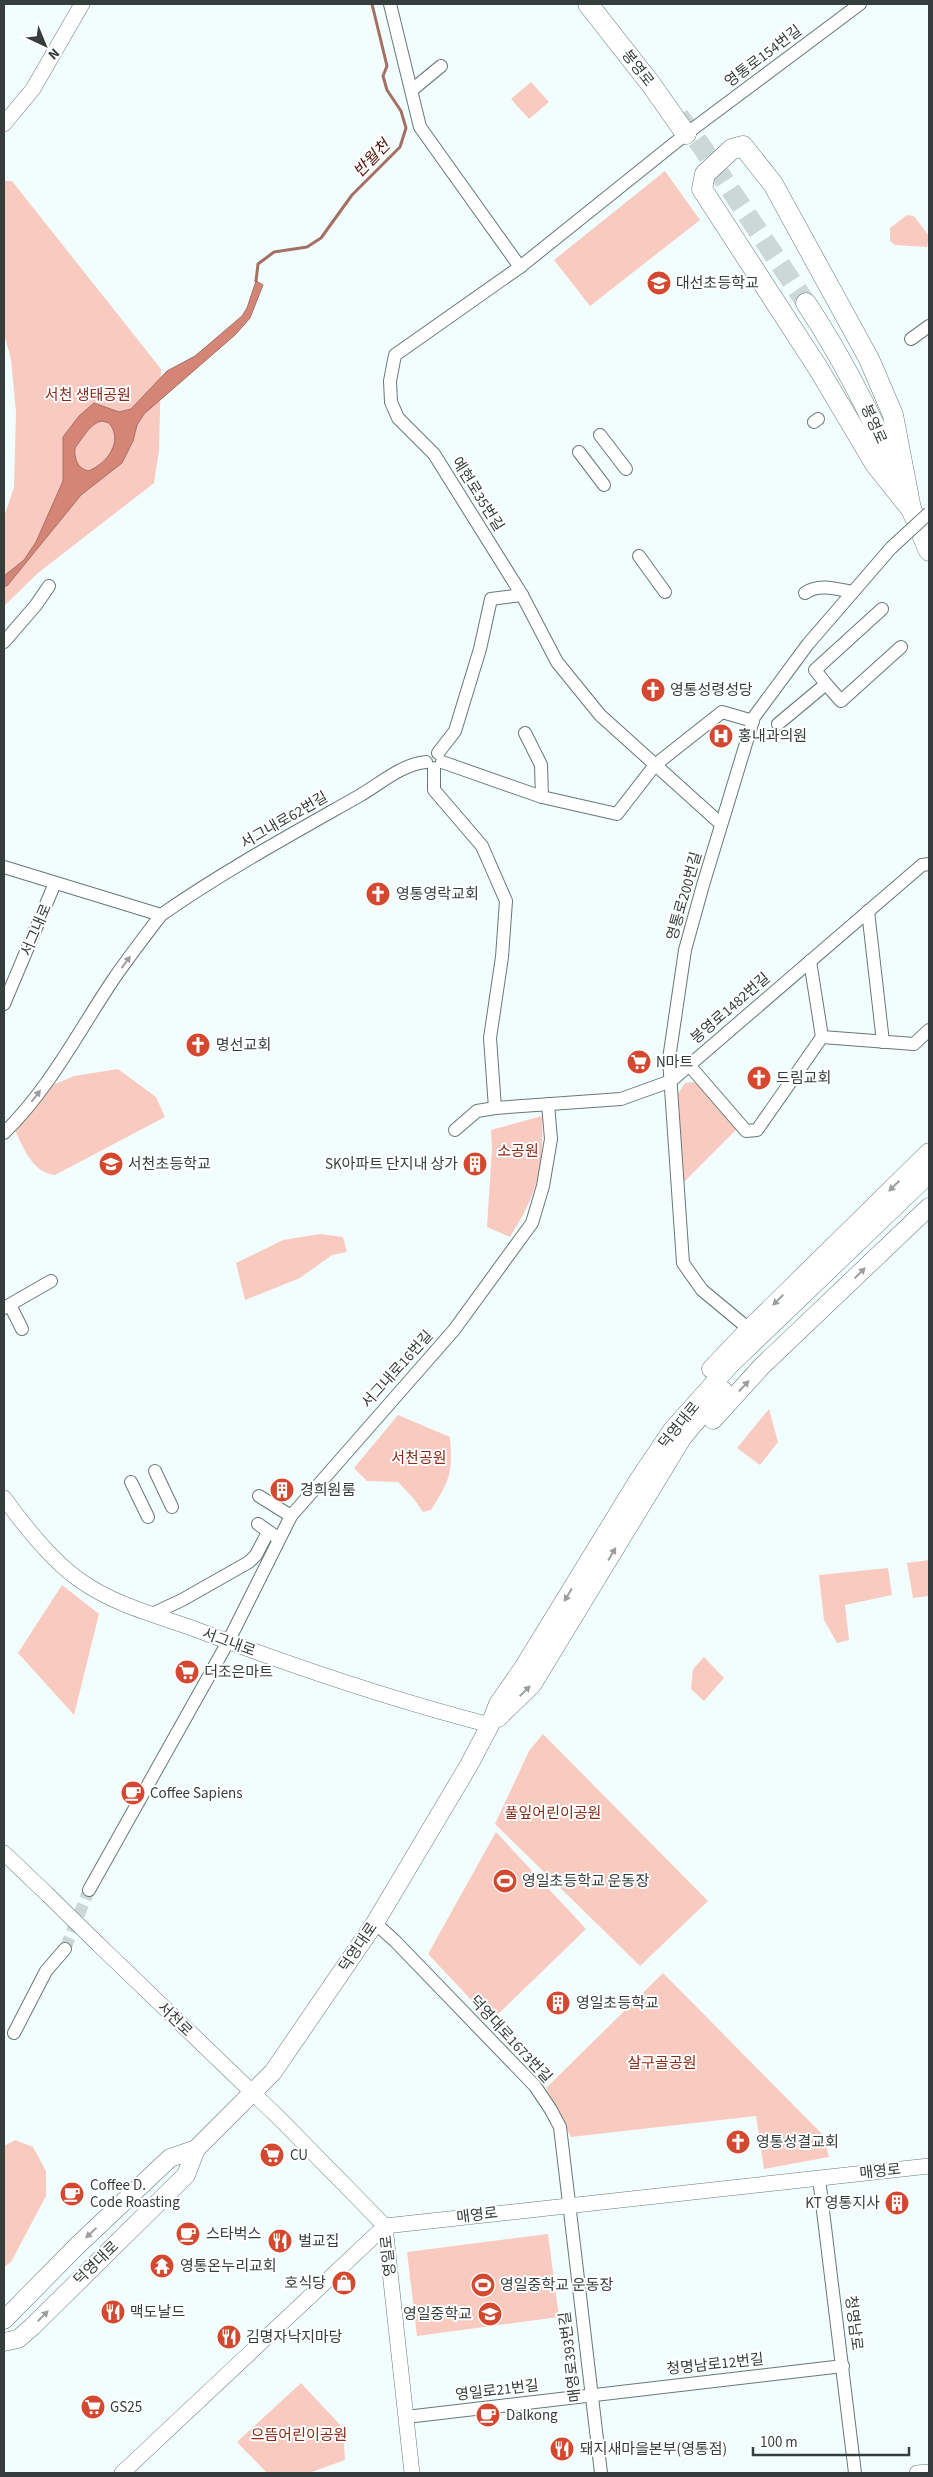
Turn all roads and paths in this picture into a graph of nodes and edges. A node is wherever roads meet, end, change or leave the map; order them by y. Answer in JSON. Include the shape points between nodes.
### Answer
{"nodes":[{"id":1,"x":82,"y":4,"type":"edge"},
{"id":2,"x":390,"y":4,"type":"edge"},
{"id":3,"x":588,"y":4,"type":"edge"},
{"id":4,"x":860,"y":4,"type":"edge"},
{"id":5,"x":441,"y":66,"type":"dead end"},
{"id":6,"x":412,"y":90,"type":"junction"},
{"id":7,"x":4,"y":124,"type":"edge"},
{"id":8,"x":686,"y":134,"type":"junction"},
{"id":9,"x":520,"y":267,"type":"junction"},
{"id":10,"x":806,"y":303,"type":"tunnel mouth"},
{"id":11,"x":929,"y":326,"type":"edge"},
{"id":12,"x":911,"y":339,"type":"dead end"},
{"id":13,"x":600,"y":434,"type":"dead end"},
{"id":14,"x":579,"y":452,"type":"dead end"},
{"id":15,"x":626,"y":468,"type":"dead end"},
{"id":16,"x":604,"y":485,"type":"dead end"},
{"id":17,"x":920,"y":511,"type":"edge"},
{"id":18,"x":929,"y":551,"type":"edge"},
{"id":19,"x":640,"y":556,"type":"dead end"},
{"id":20,"x":49,"y":586,"type":"dead end"},
{"id":21,"x":665,"y":592,"type":"dead end"},
{"id":22,"x":852,"y":592,"type":"junction"},
{"id":23,"x":805,"y":593,"type":"dead end"},
{"id":24,"x":522,"y":596,"type":"junction"},
{"id":25,"x":882,"y":609,"type":"dead end"},
{"id":26,"x":4,"y":642,"type":"edge"},
{"id":27,"x":901,"y":647,"type":"dead end"},
{"id":28,"x":826,"y":684,"type":"junction"},
{"id":29,"x":752,"y":721,"type":"junction"},
{"id":30,"x":778,"y":724,"type":"dead end"},
{"id":31,"x":525,"y":733,"type":"dead end"},
{"id":32,"x":435,"y":761,"type":"junction"},
{"id":33,"x":655,"y":765,"type":"junction"},
{"id":34,"x":542,"y":796,"type":"junction"},
{"id":35,"x":721,"y":824,"type":"junction"},
{"id":36,"x":929,"y":864,"type":"edge"},
{"id":37,"x":4,"y":867,"type":"edge"},
{"id":38,"x":56,"y":883,"type":"junction"},
{"id":39,"x":868,"y":911,"type":"junction"},
{"id":40,"x":161,"y":914,"type":"junction"},
{"id":41,"x":810,"y":960,"type":"junction"},
{"id":42,"x":4,"y":1004,"type":"edge"},
{"id":43,"x":929,"y":1030,"type":"edge"},
{"id":44,"x":822,"y":1037,"type":"junction"},
{"id":45,"x":883,"y":1042,"type":"junction"},
{"id":46,"x":689,"y":1066,"type":"junction"},
{"id":47,"x":670,"y":1081,"type":"junction"},
{"id":48,"x":548,"y":1104,"type":"junction"},
{"id":49,"x":495,"y":1108,"type":"junction"},
{"id":50,"x":455,"y":1130,"type":"dead end"},
{"id":51,"x":4,"y":1133,"type":"edge"},
{"id":52,"x":929,"y":1152,"type":"edge"},
{"id":53,"x":929,"y":1174,"type":"edge"},
{"id":54,"x":929,"y":1188,"type":"edge"},
{"id":55,"x":929,"y":1207,"type":"edge"},
{"id":56,"x":51,"y":1281,"type":"dead end"},
{"id":57,"x":7,"y":1307,"type":"edge"},
{"id":58,"x":22,"y":1329,"type":"dead end"},
{"id":59,"x":749,"y":1329,"type":"junction"},
{"id":60,"x":735,"y":1368,"type":"junction"},
{"id":61,"x":155,"y":1471,"type":"dead end"},
{"id":62,"x":132,"y":1482,"type":"dead end"},
{"id":63,"x":645,"y":1483,"type":"junction"},
{"id":64,"x":259,"y":1496,"type":"dead end"},
{"id":65,"x":4,"y":1498,"type":"edge"},
{"id":66,"x":172,"y":1507,"type":"dead end"},
{"id":67,"x":291,"y":1516,"type":"junction"},
{"id":68,"x":148,"y":1517,"type":"dead end"},
{"id":69,"x":269,"y":1532,"type":"junction"},
{"id":70,"x":256,"y":1555,"type":"junction"},
{"id":71,"x":268,"y":1560,"type":"junction"},
{"id":72,"x":152,"y":1614,"type":"junction"},
{"id":73,"x":228,"y":1642,"type":"junction"},
{"id":74,"x":490,"y":1725,"type":"junction"},
{"id":75,"x":4,"y":1853,"type":"edge"},
{"id":76,"x":89,"y":1890,"type":"tunnel mouth"},
{"id":77,"x":375,"y":1923,"type":"junction"},
{"id":78,"x":65,"y":1949,"type":"tunnel mouth"},
{"id":79,"x":14,"y":2033,"type":"dead end"},
{"id":80,"x":251,"y":2093,"type":"junction"},
{"id":81,"x":196,"y":2149,"type":"junction"},
{"id":82,"x":929,"y":2166,"type":"edge"},
{"id":83,"x":819,"y":2178,"type":"junction"},
{"id":84,"x":568,"y":2206,"type":"junction"},
{"id":85,"x":385,"y":2226,"type":"junction"},
{"id":86,"x":4,"y":2320,"type":"edge"},
{"id":87,"x":4,"y":2342,"type":"edge"},
{"id":88,"x":843,"y":2366,"type":"junction"},
{"id":89,"x":592,"y":2395,"type":"junction"},
{"id":90,"x":406,"y":2417,"type":"junction"},
{"id":91,"x":929,"y":2472,"type":"edge"},
{"id":92,"x":122,"y":2473,"type":"edge"},
{"id":93,"x":412,"y":2473,"type":"edge"},
{"id":94,"x":601,"y":2473,"type":"edge"},
{"id":95,"x":855,"y":2473,"type":"edge"},
{"id":96,"x":917,"y":2473,"type":"edge"}],
"edges":[{"from":1,"to":7,"type":"street","via":[[33,89]]},
{"from":2,"to":6,"type":"street"},
{"from":3,"to":8,"type":"highway","name":"봉영로","via":[[650,82]]},
{"from":4,"to":8,"type":"street","name":"영통로154번길"},
{"from":5,"to":6,"type":"street"},
{"from":6,"to":9,"type":"street","via":[[420,126]]},
{"from":8,"to":9,"type":"street","name":"영통로154번길"},
{"from":9,"to":24,"type":"street","name":"예현로35번길","via":[[395,355],[390,381],[391,402],[398,418],[434,454]]},
{"from":10,"to":17,"type":"highway","name":"봉영로","via":[[835,347]]},
{"from":11,"to":12,"type":"street"},
{"from":13,"to":15,"type":"street"},
{"from":14,"to":16,"type":"street"},
{"from":17,"to":17,"type":"highway","via":[[893,415],[870,359],[773,184],[744,146],[732,149],[705,174],[702,189],[818,368],[875,464]]},
{"from":17,"to":18,"type":"highway","name":"봉영로"},
{"from":17,"to":22,"type":"street","name":"영통로200번길","bridge":true},
{"from":19,"to":21,"type":"street"},
{"from":20,"to":26,"type":"street"},
{"from":22,"to":23,"type":"street","via":[[826,587]]},
{"from":22,"to":29,"type":"street","name":"영통로200번길","via":[[808,644]]},
{"from":24,"to":32,"type":"street","via":[[491,599],[456,731]]},
{"from":24,"to":33,"type":"street","name":"예현로35번길","via":[[557,662],[600,716]]},
{"from":25,"to":28,"type":"street","via":[[815,670]]},
{"from":27,"to":28,"type":"street","via":[[841,701]]},
{"from":28,"to":30,"type":"street"},
{"from":29,"to":33,"type":"street","via":[[722,712]]},
{"from":29,"to":35,"type":"street","name":"영통로200번길"},
{"from":31,"to":34,"type":"street","via":[[541,765]]},
{"from":32,"to":34,"type":"street"},
{"from":32,"to":40,"type":"street","name":"서그내로62번길","via":[[412,763],[249,858]]},
{"from":32,"to":49,"type":"street","via":[[434,790],[482,846],[506,901],[502,957],[490,1038]]},
{"from":33,"to":34,"type":"street","via":[[617,814]]},
{"from":33,"to":35,"type":"street","name":"예현로35번길"},
{"from":35,"to":47,"type":"street","name":"영통로200번길","via":[[685,950],[669,1059]]},
{"from":36,"to":39,"type":"street","name":"봉영로1482번길","via":[[922,865]]},
{"from":37,"to":38,"type":"street"},
{"from":38,"to":40,"type":"street"},
{"from":38,"to":42,"type":"street","name":"서그내로"},
{"from":39,"to":41,"type":"street","name":"봉영로1482번길"},
{"from":39,"to":45,"type":"street"},
{"from":51,"to":40,"type":"street","name":"서그내로62번길","one_way":true,"via":[[59,1067],[113,980]]},
{"from":41,"to":44,"type":"street"},
{"from":41,"to":46,"type":"street","name":"봉영로1482번길"},
{"from":43,"to":45,"type":"street","via":[[914,1044]]},
{"from":44,"to":45,"type":"street"},
{"from":44,"to":46,"type":"street","via":[[757,1130],[746,1131]]},
{"from":46,"to":47,"type":"street","name":"봉영로1482번길"},
{"from":47,"to":48,"type":"street","name":"봉영로1482번길","via":[[621,1098]]},
{"from":47,"to":59,"type":"street","name":"영통로200번길","via":[[683,1263],[702,1290]]},
{"from":48,"to":49,"type":"street","name":"봉영로1482번길"},
{"from":48,"to":67,"type":"street","name":"서그내로16번길","via":[[551,1139],[544,1186],[532,1224],[454,1330]]},
{"from":49,"to":50,"type":"street","name":"봉영로1482번길","via":[[477,1111]]},
{"from":52,"to":59,"type":"main road","one_way":true},
{"from":53,"to":60,"type":"main road","name":"덕영대로"},
{"from":54,"to":60,"type":"main road","name":"덕영대로"},
{"from":63,"to":55,"type":"main road","one_way":true},
{"from":56,"to":57,"type":"street"},
{"from":57,"to":58,"type":"street"},
{"from":59,"to":63,"type":"main road","via":[[668,1417]]},
{"from":60,"to":63,"type":"main road","name":"덕영대로","via":[[672,1430]]},
{"from":61,"to":66,"type":"street"},
{"from":62,"to":68,"type":"street"},
{"from":63,"to":74,"type":"main road","name":"덕영대로","via":[[498,1704]]},
{"from":64,"to":67,"type":"street"},
{"from":65,"to":72,"type":"street","name":"서그내로","via":[[28,1530],[80,1581],[113,1600]]},
{"from":67,"to":69,"type":"street","name":"서그내로16번길"},
{"from":69,"to":70,"type":"street"},
{"from":69,"to":71,"type":"street","name":"서그내로16번길"},
{"from":70,"to":71,"type":"street"},
{"from":70,"to":72,"type":"street","via":[[249,1562]]},
{"from":71,"to":73,"type":"street","name":"서그내로16번길"},
{"from":72,"to":73,"type":"street","name":"서그내로"},
{"from":73,"to":74,"type":"street","name":"서그내로","via":[[422,1708]]},
{"from":73,"to":76,"type":"street","name":"서그내로16번길"},
{"from":74,"to":77,"type":"main road","name":"덕영대로"},
{"from":75,"to":80,"type":"street","name":"서천로","bridge":true},
{"from":77,"to":80,"type":"main road","name":"덕영대로","via":[[272,2072]]},
{"from":77,"to":84,"type":"street","name":"덕영대로1673번길","via":[[542,2095],[560,2127]]},
{"from":78,"to":79,"type":"street","via":[[46,1971]]},
{"from":80,"to":81,"type":"main road","name":"덕영대로"},
{"from":80,"to":85,"type":"street","name":"영일로"},
{"from":81,"to":86,"type":"main road","name":"덕영대로","one_way":true,"via":[[170,2158]]},
{"from":87,"to":81,"type":"main road","name":"덕영대로","one_way":true,"via":[[18,2339],[186,2175]]},
{"from":82,"to":83,"type":"street","name":"매영로"},
{"from":83,"to":84,"type":"street","name":"매영로"},
{"from":83,"to":88,"type":"street","name":"청명남로"},
{"from":84,"to":85,"type":"street","name":"매영로"},
{"from":84,"to":89,"type":"street","name":"매영로393번길"},
{"from":85,"to":90,"type":"street","name":"영일로"},
{"from":85,"to":92,"type":"street"},
{"from":88,"to":89,"type":"street","name":"청명남로12번길"},
{"from":88,"to":95,"type":"street","name":"청명남로"},
{"from":89,"to":90,"type":"street","name":"영일로21번길"},
{"from":89,"to":94,"type":"street","name":"매영로393번길"},
{"from":90,"to":93,"type":"street","name":"영일로"},
{"from":91,"to":96,"type":"street"}]}
